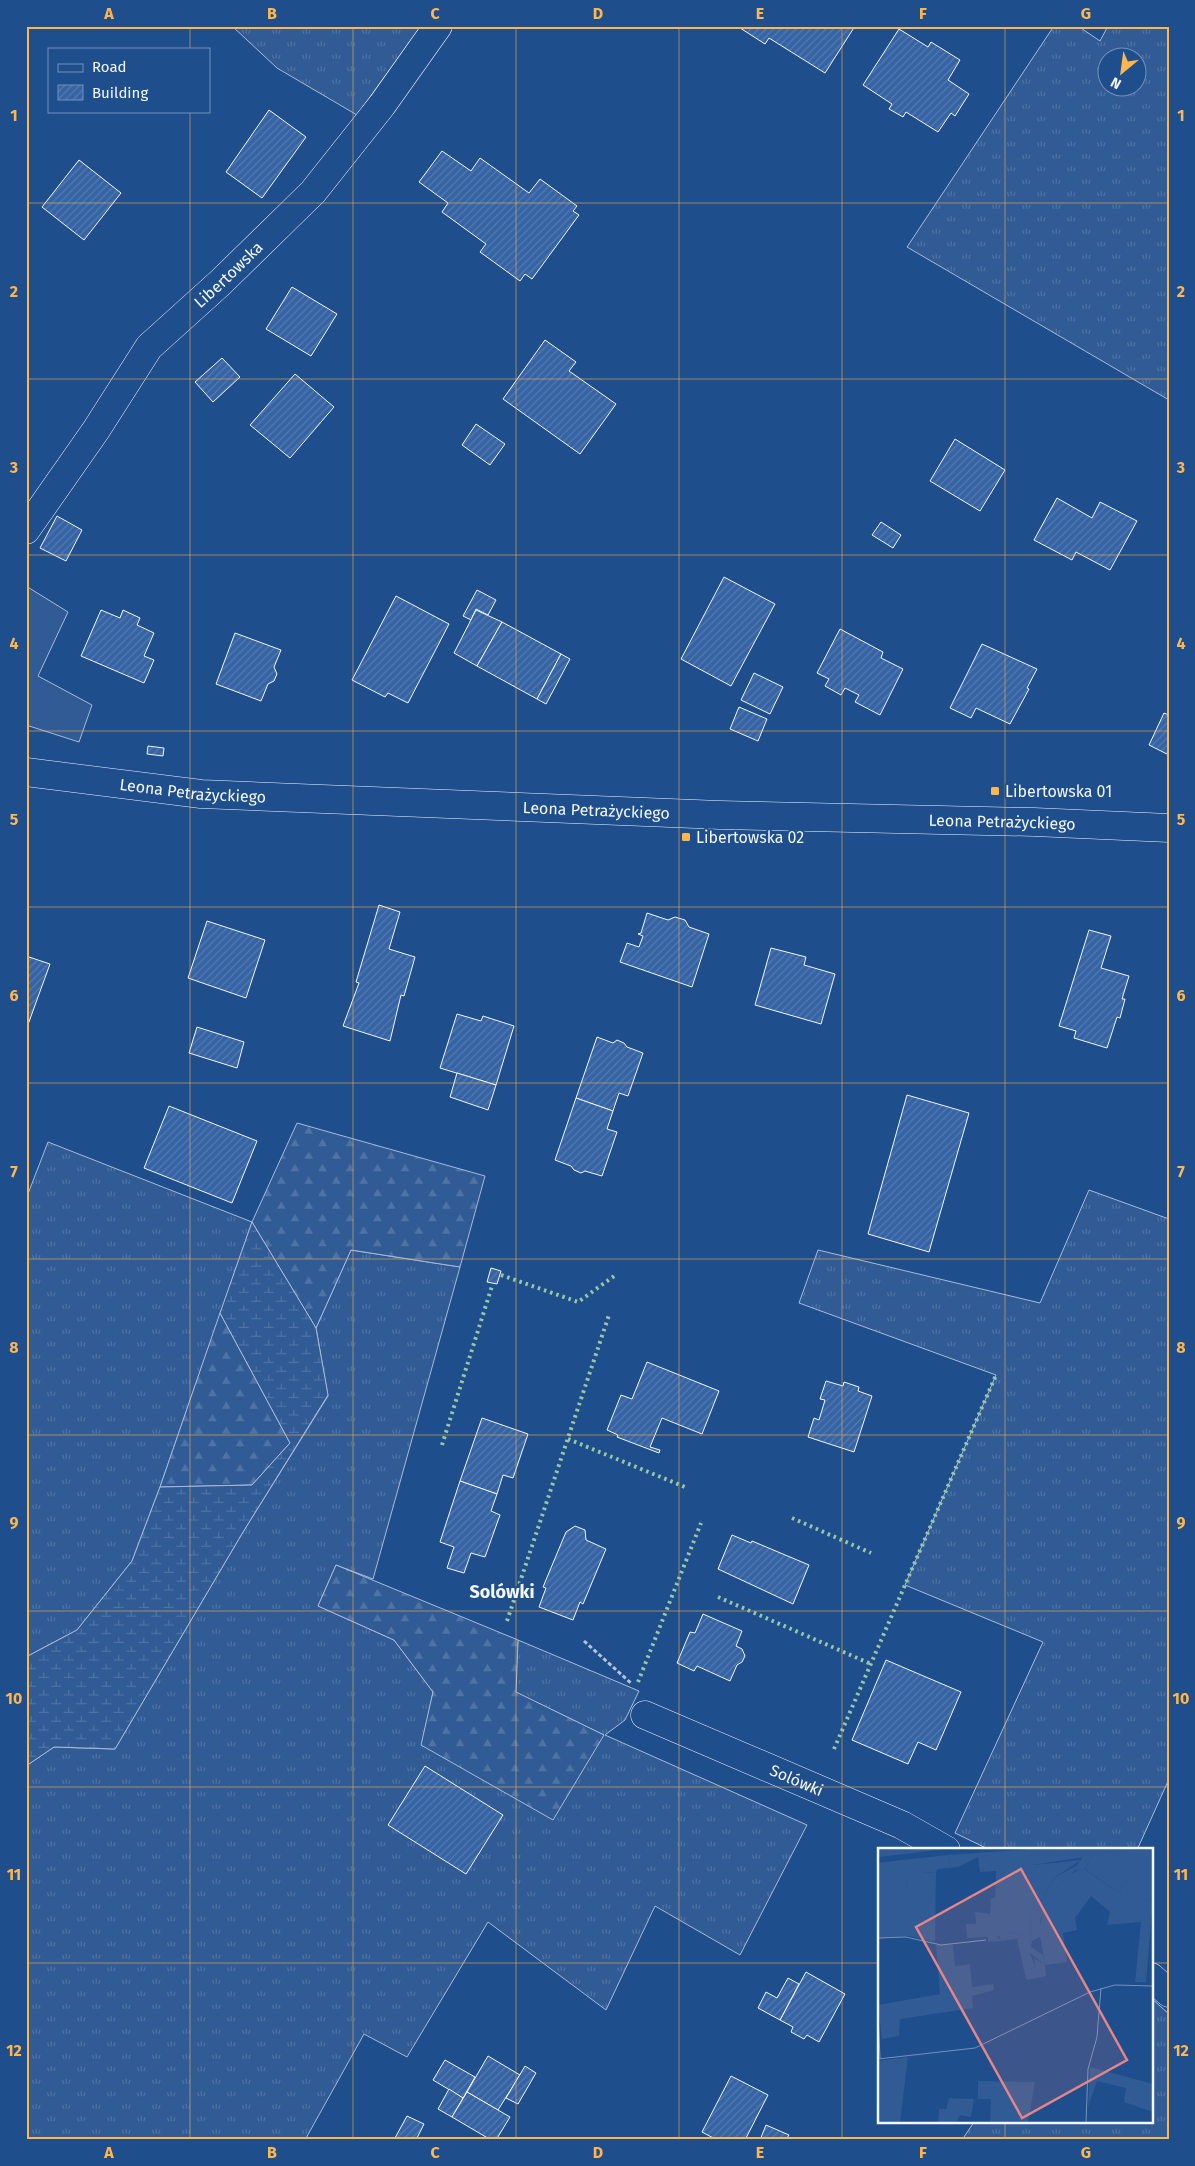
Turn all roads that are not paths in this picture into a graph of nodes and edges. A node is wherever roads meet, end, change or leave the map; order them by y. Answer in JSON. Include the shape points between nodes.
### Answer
{"nodes":[{"id":1,"x":438,"y":26,"type":"edge"},
{"id":2,"x":26,"y":530,"type":"edge"},
{"id":3,"x":26,"y":772,"type":"edge"},
{"id":4,"x":1169,"y":828,"type":"edge"},
{"id":5,"x":646,"y":1715,"type":"dead end"},
{"id":6,"x":942,"y":1848,"type":"edge"},
{"id":7,"x":1152,"y":1978,"type":"edge"},
{"id":8,"x":1169,"y":1993,"type":"edge"}],
"edges":[{"from":1,"to":2,"type":"street","name":"Libertowska","via":[[382,105],[313,192],[149,347]]},
{"from":3,"to":4,"type":"street","name":"Leona Petrażyckiego","via":[[201,794],[720,815]]},
{"from":5,"to":6,"type":"street","name":"Solówki","via":[[902,1825]]},
{"from":7,"to":8,"type":"street"}]}
